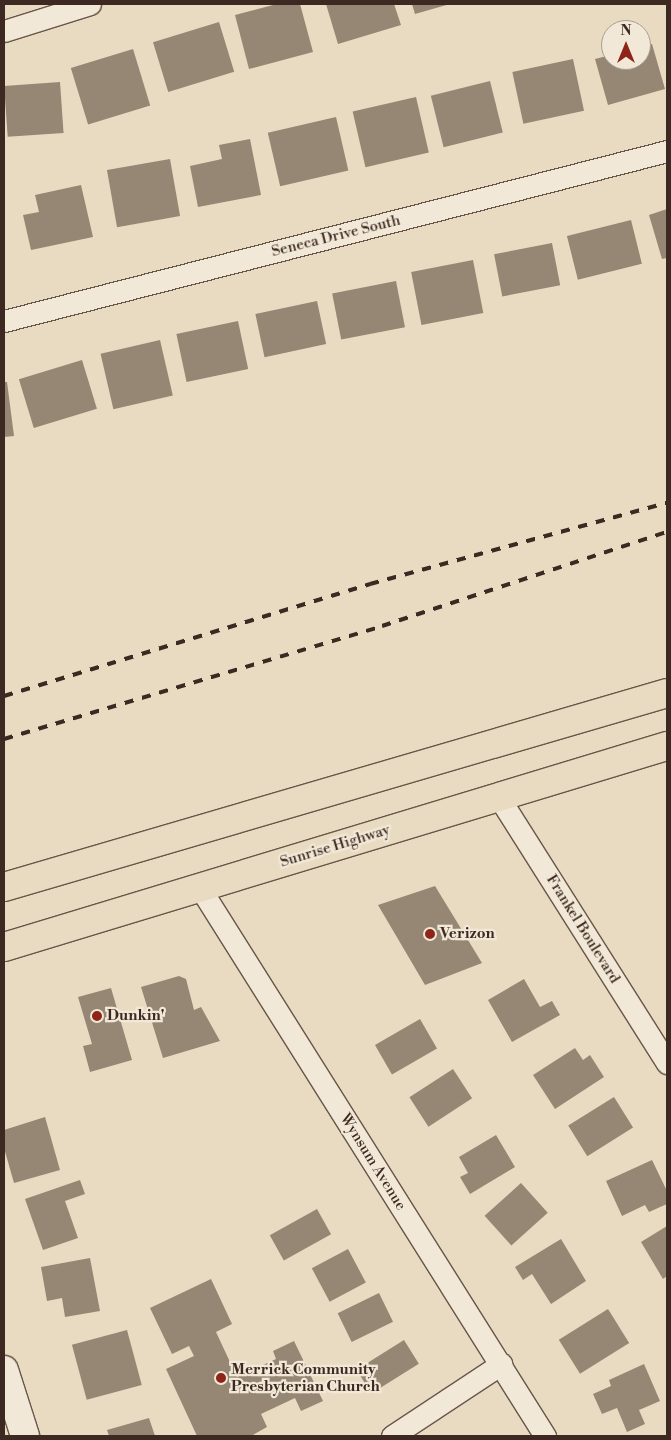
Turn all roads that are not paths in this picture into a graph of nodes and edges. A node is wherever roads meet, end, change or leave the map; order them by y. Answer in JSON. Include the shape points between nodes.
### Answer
{"nodes":[{"id":1,"x":90,"y":4,"type":"edge"},
{"id":2,"x":4,"y":31,"type":"edge"},
{"id":3,"x":667,"y":151,"type":"edge"},
{"id":4,"x":4,"y":321,"type":"edge"},
{"id":5,"x":667,"y":693,"type":"edge"},
{"id":6,"x":667,"y":746,"type":"edge"},
{"id":7,"x":498,"y":796,"type":"junction"},
{"id":8,"x":4,"y":887,"type":"edge"},
{"id":9,"x":200,"y":888,"type":"junction"},
{"id":10,"x":4,"y":947,"type":"edge"},
{"id":11,"x":667,"y":1064,"type":"edge"},
{"id":12,"x":501,"y":1364,"type":"junction"},
{"id":13,"x":4,"y":1370,"type":"edge"},
{"id":14,"x":25,"y":1436,"type":"edge"},
{"id":15,"x":392,"y":1436,"type":"edge"},
{"id":16,"x":545,"y":1436,"type":"edge"}],
"edges":[{"from":1,"to":2,"type":"street"},
{"from":3,"to":4,"type":"street","name":"Seneca Drive South"},
{"from":5,"to":8,"type":"highway"},
{"from":6,"to":7,"type":"highway","name":"Sunrise Highway"},
{"from":7,"to":9,"type":"highway","name":"Sunrise Highway"},
{"from":7,"to":11,"type":"street","name":"Frankel Boulevard"},
{"from":9,"to":10,"type":"highway","name":"Sunrise Highway"},
{"from":9,"to":12,"type":"street","name":"Wynsum Avenue"},
{"from":12,"to":15,"type":"street"},
{"from":12,"to":16,"type":"street","name":"Wynsum Avenue"},
{"from":13,"to":14,"type":"street"}]}
